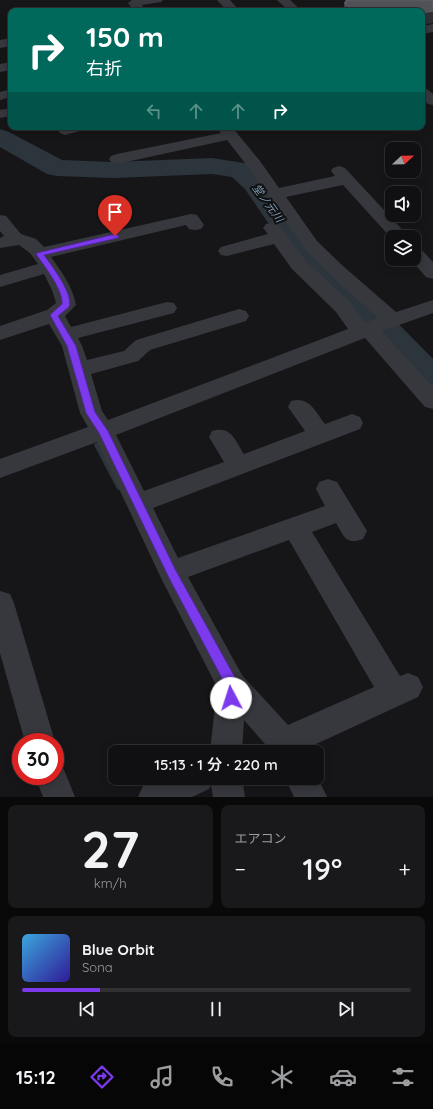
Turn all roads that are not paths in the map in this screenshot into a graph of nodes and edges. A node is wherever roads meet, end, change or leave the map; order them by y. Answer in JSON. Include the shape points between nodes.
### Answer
{"nodes":[{"id":1,"x":157,"y":0,"type":"edge"},
{"id":2,"x":223,"y":0,"type":"edge"},
{"id":3,"x":283,"y":0,"type":"edge"},
{"id":4,"x":138,"y":8,"type":"edge"},
{"id":5,"x":231,"y":8,"type":"edge"},
{"id":6,"x":292,"y":8,"type":"edge"},
{"id":7,"x":425,"y":94,"type":"edge"},
{"id":8,"x":433,"y":101,"type":"edge"},
{"id":9,"x":228,"y":131,"type":"edge"},
{"id":10,"x":117,"y":159,"type":"dead end"},
{"id":11,"x":275,"y":194,"type":"junction"},
{"id":12,"x":0,"y":220,"type":"edge"},
{"id":13,"x":195,"y":226,"type":"dead end"},
{"id":14,"x":393,"y":230,"type":"edge"},
{"id":15,"x":8,"y":241,"type":"edge"},
{"id":16,"x":227,"y":251,"type":"dead end"},
{"id":17,"x":421,"y":260,"type":"edge"},
{"id":18,"x":44,"y":261,"type":"junction"},
{"id":19,"x":433,"y":273,"type":"edge"},
{"id":20,"x":0,"y":281,"type":"edge"},
{"id":21,"x":433,"y":306,"type":"edge"},
{"id":22,"x":167,"y":308,"type":"dead end"},
{"id":23,"x":54,"y":315,"type":"junction"},
{"id":24,"x":239,"y":316,"type":"dead end"},
{"id":25,"x":377,"y":326,"type":"junction"},
{"id":26,"x":0,"y":333,"type":"edge"},
{"id":27,"x":65,"y":335,"type":"junction"},
{"id":28,"x":78,"y":370,"type":"junction"},
{"id":29,"x":433,"y":401,"type":"edge"},
{"id":30,"x":299,"y":407,"type":"dead end"},
{"id":31,"x":352,"y":423,"type":"dead end"},
{"id":32,"x":103,"y":431,"type":"junction"},
{"id":33,"x":320,"y":435,"type":"junction"},
{"id":34,"x":220,"y":437,"type":"dead end"},
{"id":35,"x":239,"y":466,"type":"junction"},
{"id":36,"x":0,"y":469,"type":"edge"},
{"id":37,"x":328,"y":489,"type":"dead end"},
{"id":38,"x":137,"y":504,"type":"junction"},
{"id":39,"x":295,"y":527,"type":"junction"},
{"id":40,"x":172,"y":572,"type":"junction"},
{"id":41,"x":0,"y":603,"type":"edge"},
{"id":42,"x":232,"y":685,"type":"junction"},
{"id":43,"x":37,"y":733,"type":"edge"},
{"id":44,"x":227,"y":745,"type":"edge"},
{"id":45,"x":282,"y":745,"type":"edge"},
{"id":46,"x":290,"y":745,"type":"edge"},
{"id":47,"x":54,"y":785,"type":"edge"},
{"id":48,"x":182,"y":785,"type":"edge"},
{"id":49,"x":227,"y":785,"type":"edge"},
{"id":50,"x":304,"y":785,"type":"edge"},
{"id":51,"x":59,"y":797,"type":"edge"},
{"id":52,"x":154,"y":797,"type":"edge"},
{"id":53,"x":229,"y":797,"type":"edge"},
{"id":54,"x":311,"y":797,"type":"edge"}],
"edges":[{"from":1,"to":4,"type":"street","via":[[134,3]]},
{"from":2,"to":5,"type":"street"},
{"from":3,"to":6,"type":"street"},
{"from":7,"to":8,"type":"street"},
{"from":9,"to":10,"type":"street"},
{"from":9,"to":11,"type":"street"},
{"from":11,"to":14,"type":"street","via":[[342,175]]},
{"from":11,"to":25,"type":"street","via":[[311,245]]},
{"from":12,"to":15,"type":"street"},
{"from":13,"to":18,"type":"street","via":[[191,219]]},
{"from":15,"to":18,"type":"street","via":[[24,240],[31,243]]},
{"from":16,"to":25,"type":"street","via":[[275,233],[300,265],[312,287]]},
{"from":17,"to":19,"type":"street"},
{"from":18,"to":20,"type":"street"},
{"from":18,"to":23,"type":"street","via":[[67,300],[66,305]]},
{"from":21,"to":25,"type":"street"},
{"from":22,"to":27,"type":"street"},
{"from":23,"to":26,"type":"street"},
{"from":23,"to":27,"type":"street"},
{"from":24,"to":28,"type":"street","via":[[143,346],[131,356]]},
{"from":25,"to":29,"type":"street"},
{"from":25,"to":32,"type":"street"},
{"from":27,"to":28,"type":"street","via":[[72,346]]},
{"from":28,"to":32,"type":"street","via":[[91,413]]},
{"from":30,"to":33,"type":"street"},
{"from":31,"to":33,"type":"street"},
{"from":32,"to":36,"type":"street"},
{"from":32,"to":38,"type":"street"},
{"from":33,"to":35,"type":"street"},
{"from":34,"to":35,"type":"street"},
{"from":35,"to":38,"type":"street"},
{"from":37,"to":39,"type":"street","via":[[347,521]]},
{"from":38,"to":40,"type":"street"},
{"from":39,"to":40,"type":"street"},
{"from":39,"to":46,"type":"street","via":[[401,691]]},
{"from":40,"to":42,"type":"street"},
{"from":41,"to":43,"type":"street"},
{"from":42,"to":44,"type":"street"},
{"from":42,"to":45,"type":"street","via":[[276,733]]},
{"from":47,"to":51,"type":"street"},
{"from":48,"to":52,"type":"street"},
{"from":49,"to":53,"type":"street"},
{"from":50,"to":54,"type":"street"}]}
